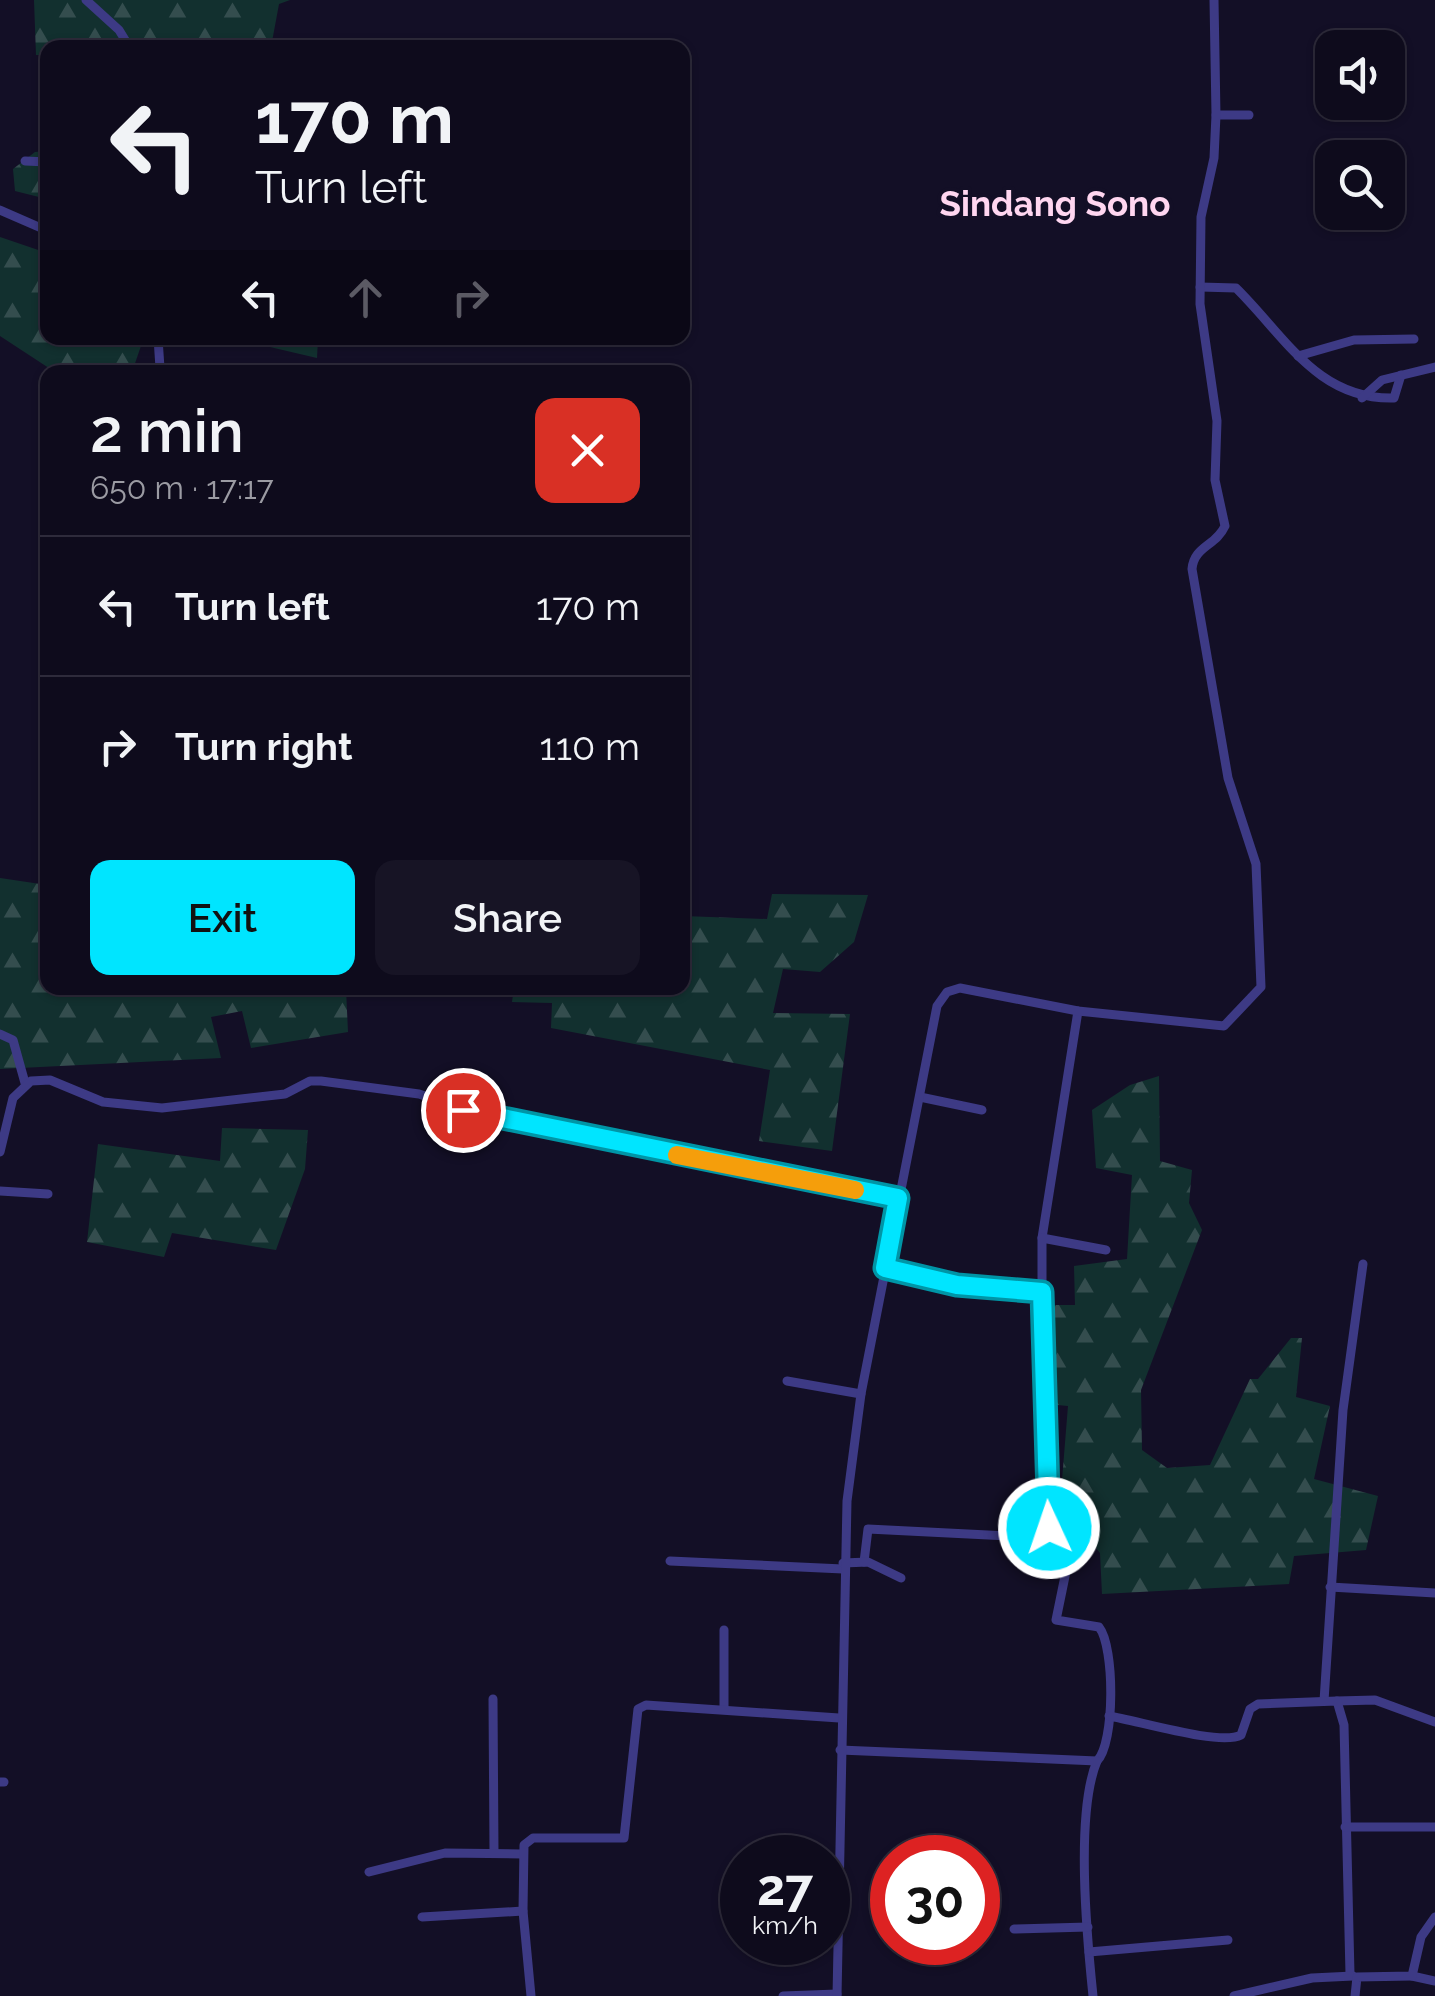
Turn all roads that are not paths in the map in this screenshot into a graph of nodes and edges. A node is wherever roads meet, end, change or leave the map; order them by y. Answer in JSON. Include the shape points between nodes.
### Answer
{"nodes":[{"id":1,"x":86,"y":0,"type":"edge"},
{"id":2,"x":1214,"y":0,"type":"edge"},
{"id":3,"x":125,"y":40,"type":"edge"},
{"id":4,"x":1249,"y":115,"type":"dead end"},
{"id":5,"x":1216,"y":116,"type":"junction"},
{"id":6,"x":26,"y":162,"type":"dead end"},
{"id":7,"x":40,"y":162,"type":"edge"},
{"id":8,"x":0,"y":210,"type":"edge"},
{"id":9,"x":40,"y":228,"type":"edge"},
{"id":10,"x":1200,"y":288,"type":"junction"},
{"id":11,"x":1414,"y":339,"type":"dead end"},
{"id":12,"x":1298,"y":356,"type":"junction"},
{"id":13,"x":1435,"y":366,"type":"edge"},
{"id":14,"x":1401,"y":375,"type":"junction"},
{"id":15,"x":1362,"y":398,"type":"junction"},
{"id":16,"x":1078,"y":1011,"type":"junction"},
{"id":17,"x":0,"y":1034,"type":"edge"},
{"id":18,"x":25,"y":1084,"type":"junction"},
{"id":19,"x":920,"y":1097,"type":"junction"},
{"id":20,"x":982,"y":1110,"type":"dead end"},
{"id":21,"x":0,"y":1152,"type":"edge"},
{"id":22,"x":0,"y":1191,"type":"edge"},
{"id":23,"x":48,"y":1194,"type":"dead end"},
{"id":24,"x":898,"y":1198,"type":"junction"},
{"id":25,"x":1042,"y":1238,"type":"junction"},
{"id":26,"x":1106,"y":1250,"type":"dead end"},
{"id":27,"x":1362,"y":1264,"type":"dead end"},
{"id":28,"x":885,"y":1268,"type":"junction"},
{"id":29,"x":1042,"y":1292,"type":"junction"},
{"id":30,"x":786,"y":1381,"type":"dead end"},
{"id":31,"x":861,"y":1394,"type":"junction"},
{"id":32,"x":1046,"y":1538,"type":"junction"},
{"id":33,"x":670,"y":1561,"type":"dead end"},
{"id":34,"x":864,"y":1562,"type":"junction"},
{"id":35,"x":843,"y":1566,"type":"junction"},
{"id":36,"x":901,"y":1578,"type":"dead end"},
{"id":37,"x":1330,"y":1586,"type":"junction"},
{"id":38,"x":1435,"y":1593,"type":"edge"},
{"id":39,"x":724,"y":1630,"type":"dead end"},
{"id":40,"x":493,"y":1700,"type":"dead end"},
{"id":41,"x":1324,"y":1701,"type":"junction"},
{"id":42,"x":1337,"y":1701,"type":"junction"},
{"id":43,"x":724,"y":1708,"type":"junction"},
{"id":44,"x":1110,"y":1716,"type":"junction"},
{"id":45,"x":840,"y":1718,"type":"junction"},
{"id":46,"x":1435,"y":1722,"type":"edge"},
{"id":47,"x":840,"y":1750,"type":"junction"},
{"id":48,"x":1097,"y":1762,"type":"junction"},
{"id":49,"x":1346,"y":1827,"type":"junction"},
{"id":50,"x":1434,"y":1827,"type":"edge"},
{"id":51,"x":494,"y":1853,"type":"junction"},
{"id":52,"x":522,"y":1854,"type":"junction"},
{"id":53,"x":369,"y":1872,"type":"dead end"},
{"id":54,"x":523,"y":1911,"type":"junction"},
{"id":55,"x":422,"y":1917,"type":"dead end"},
{"id":56,"x":1435,"y":1917,"type":"edge"},
{"id":57,"x":1088,"y":1927,"type":"junction"},
{"id":58,"x":1014,"y":1929,"type":"dead end"},
{"id":59,"x":1228,"y":1940,"type":"dead end"},
{"id":60,"x":1089,"y":1952,"type":"junction"},
{"id":61,"x":1354,"y":1976,"type":"junction"},
{"id":62,"x":1412,"y":1976,"type":"junction"},
{"id":63,"x":1435,"y":1982,"type":"edge"},
{"id":64,"x":837,"y":1995,"type":"edge"},
{"id":65,"x":531,"y":1996,"type":"edge"},
{"id":66,"x":782,"y":1996,"type":"edge"},
{"id":67,"x":1094,"y":1996,"type":"edge"},
{"id":68,"x":1234,"y":1996,"type":"edge"},
{"id":69,"x":1356,"y":1996,"type":"edge"}],
"edges":[{"from":1,"to":3,"type":"street"},
{"from":2,"to":5,"type":"street"},
{"from":4,"to":5,"type":"street"},
{"from":5,"to":10,"type":"street","via":[[1201,217]]},
{"from":6,"to":7,"type":"street"},
{"from":8,"to":9,"type":"street"},
{"from":10,"to":12,"type":"street","via":[[1233,286]]},
{"from":10,"to":16,"type":"street","via":[[1217,421],[1215,480],[1225,526],[1197,552],[1192,569],[1228,778],[1256,864],[1261,977],[1258,994],[1229,1024]]},
{"from":11,"to":12,"type":"street","via":[[1354,340]]},
{"from":12,"to":15,"type":"street","via":[[1338,389]]},
{"from":13,"to":14,"type":"street"},
{"from":14,"to":15,"type":"street","via":[[1378,382]]},
{"from":14,"to":15,"type":"street","via":[[1394,398]]},
{"from":16,"to":19,"type":"street","via":[[960,988],[947,992],[938,1006]]},
{"from":16,"to":25,"type":"street"},
{"from":17,"to":18,"type":"street","via":[[13,1040]]},
{"from":18,"to":21,"type":"street","via":[[13,1098]]},
{"from":18,"to":24,"type":"street","via":[[50,1080],[90,1099],[162,1108],[285,1094],[310,1081],[348,1083],[419,1094],[490,1118]]},
{"from":19,"to":20,"type":"street"},
{"from":19,"to":24,"type":"street"},
{"from":22,"to":23,"type":"street"},
{"from":24,"to":28,"type":"street"},
{"from":25,"to":26,"type":"street"},
{"from":25,"to":29,"type":"street"},
{"from":27,"to":37,"type":"street"},
{"from":28,"to":29,"type":"street","via":[[957,1285]]},
{"from":28,"to":31,"type":"street"},
{"from":29,"to":32,"type":"street"},
{"from":30,"to":31,"type":"street"},
{"from":31,"to":35,"type":"street"},
{"from":32,"to":34,"type":"street","via":[[868,1529]]},
{"from":32,"to":44,"type":"street","via":[[1068,1539],[1071,1547],[1056,1620],[1090,1624],[1104,1634]]},
{"from":33,"to":35,"type":"street"},
{"from":34,"to":35,"type":"street"},
{"from":34,"to":36,"type":"street"},
{"from":35,"to":45,"type":"street"},
{"from":37,"to":38,"type":"street"},
{"from":37,"to":41,"type":"street"},
{"from":39,"to":43,"type":"street"},
{"from":40,"to":51,"type":"street"},
{"from":41,"to":42,"type":"street"},
{"from":41,"to":44,"type":"street","via":[[1252,1706],[1241,1735],[1230,1740]]},
{"from":42,"to":46,"type":"street","via":[[1375,1700]]},
{"from":42,"to":49,"type":"street","via":[[1344,1726]]},
{"from":43,"to":45,"type":"street"},
{"from":43,"to":52,"type":"street","via":[[638,1709],[624,1838],[533,1838]]},
{"from":44,"to":48,"type":"street","via":[[1106,1750]]},
{"from":45,"to":47,"type":"street"},
{"from":47,"to":48,"type":"street"},
{"from":47,"to":64,"type":"street"},
{"from":48,"to":57,"type":"street","via":[[1088,1790]]},
{"from":49,"to":50,"type":"street"},
{"from":49,"to":61,"type":"street"},
{"from":51,"to":52,"type":"street"},
{"from":51,"to":53,"type":"street","via":[[445,1854]]},
{"from":52,"to":54,"type":"street"},
{"from":54,"to":55,"type":"street"},
{"from":54,"to":65,"type":"street"},
{"from":56,"to":62,"type":"street","via":[[1421,1937]]},
{"from":57,"to":58,"type":"street"},
{"from":57,"to":60,"type":"street"},
{"from":59,"to":60,"type":"street"},
{"from":60,"to":67,"type":"street"},
{"from":61,"to":62,"type":"street"},
{"from":61,"to":68,"type":"street"},
{"from":61,"to":69,"type":"street"},
{"from":62,"to":63,"type":"street"},
{"from":64,"to":66,"type":"street"}]}
